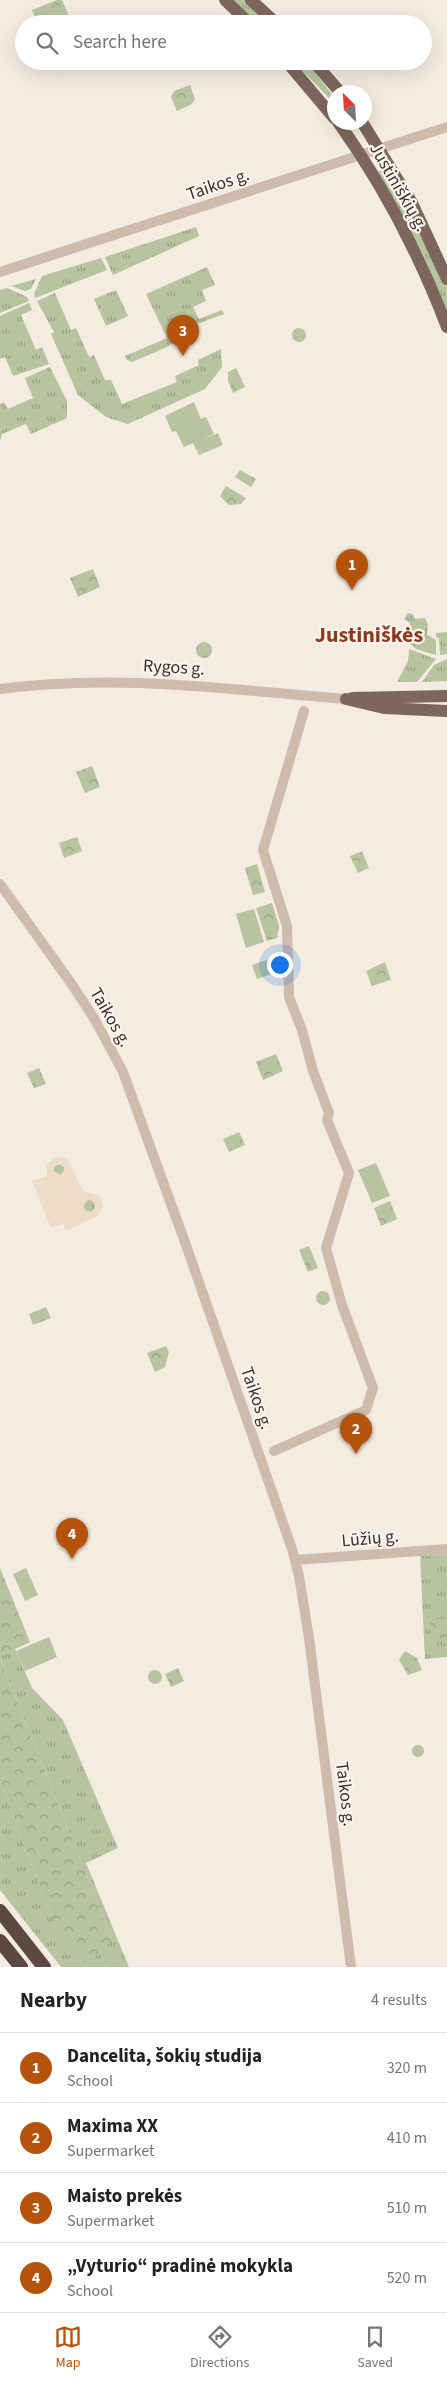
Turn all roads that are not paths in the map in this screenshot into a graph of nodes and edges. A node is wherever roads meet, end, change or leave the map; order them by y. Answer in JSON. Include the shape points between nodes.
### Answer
{"nodes":[{"id":1,"x":225,"y":0,"type":"edge"},
{"id":2,"x":251,"y":0,"type":"edge"},
{"id":3,"x":241,"y":15,"type":"edge"},
{"id":4,"x":267,"y":15,"type":"edge"},
{"id":5,"x":294,"y":70,"type":"edge"},
{"id":6,"x":321,"y":70,"type":"edge"},
{"id":7,"x":334,"y":85,"type":"edge"},
{"id":8,"x":327,"y":110,"type":"edge"},
{"id":9,"x":447,"y":127,"type":"edge"},
{"id":10,"x":344,"y":130,"type":"edge"},
{"id":11,"x":368,"y":130,"type":"edge"},
{"id":12,"x":380,"y":148,"type":"junction"},
{"id":13,"x":360,"y":153,"type":"junction"},
{"id":14,"x":0,"y":272,"type":"edge"},
{"id":15,"x":447,"y":279,"type":"edge"},
{"id":16,"x":447,"y":327,"type":"edge"},
{"id":17,"x":0,"y":689,"type":"edge"},
{"id":18,"x":447,"y":696,"type":"edge"},
{"id":19,"x":346,"y":699,"type":"junction"},
{"id":20,"x":304,"y":710,"type":"dead end"},
{"id":21,"x":447,"y":711,"type":"edge"},
{"id":22,"x":0,"y":884,"type":"edge"},
{"id":23,"x":274,"y":1451,"type":"dead end"},
{"id":24,"x":447,"y":1549,"type":"edge"},
{"id":25,"x":295,"y":1560,"type":"junction"},
{"id":26,"x":0,"y":1911,"type":"edge"},
{"id":27,"x":0,"y":1941,"type":"edge"},
{"id":28,"x":21,"y":1967,"type":"edge"},
{"id":29,"x":44,"y":1967,"type":"edge"},
{"id":30,"x":351,"y":1967,"type":"edge"}],
"edges":[{"from":1,"to":3,"type":"main road"},
{"from":2,"to":4,"type":"main road"},
{"from":5,"to":8,"type":"main road"},
{"from":6,"to":7,"type":"main road"},
{"from":9,"to":12,"type":"street","name":"Taikos g."},
{"from":10,"to":13,"type":"main road","name":"Justiniškių g."},
{"from":11,"to":12,"type":"main road","name":"Justiniškių g."},
{"from":12,"to":13,"type":"street","name":"Taikos g."},
{"from":12,"to":15,"type":"main road","name":"Justiniškių g.","via":[[412,203]]},
{"from":13,"to":14,"type":"street","name":"Taikos g."},
{"from":13,"to":16,"type":"main road","name":"Justiniškių g.","via":[[408,236]]},
{"from":17,"to":19,"type":"street","name":"Rygos g.","via":[[41,684],[122,682],[187,684]]},
{"from":18,"to":19,"type":"main road","name":"Rygos g."},
{"from":19,"to":21,"type":"main road","name":"Rygos g.","via":[[384,708]]},
{"from":20,"to":23,"type":"street","via":[[263,850],[287,926],[289,997],[329,1113],[327,1120],[348,1173],[326,1248],[342,1305],[373,1388],[366,1410]]},
{"from":22,"to":25,"type":"street","name":"Taikos g.","via":[[73,986],[123,1072]]},
{"from":24,"to":25,"type":"street","name":"Lūžių g."},
{"from":25,"to":30,"type":"street","name":"Taikos g.","via":[[309,1638]]},
{"from":26,"to":29,"type":"highway"},
{"from":27,"to":28,"type":"highway"}]}
